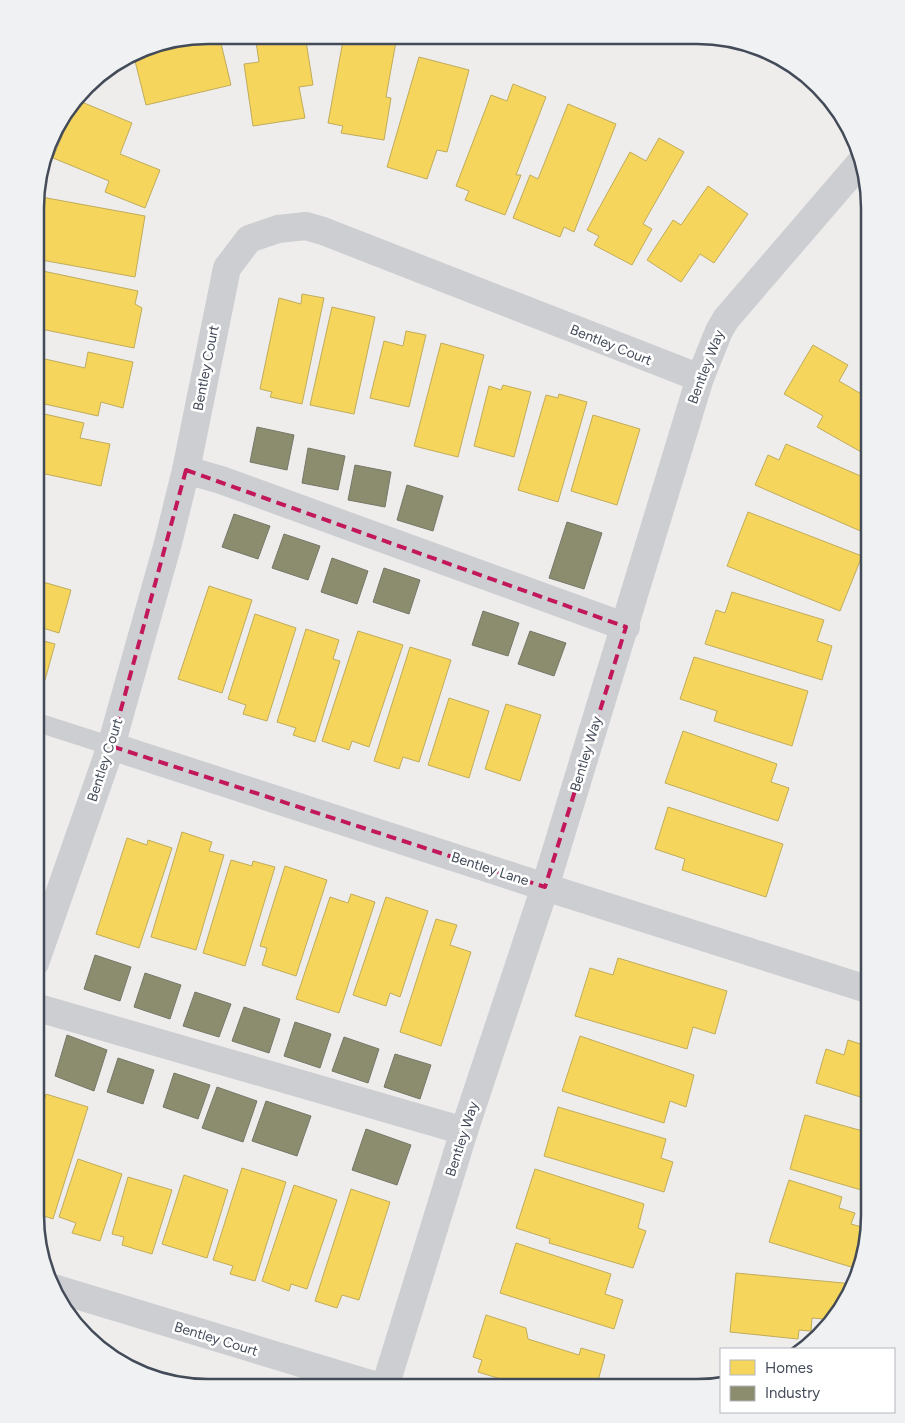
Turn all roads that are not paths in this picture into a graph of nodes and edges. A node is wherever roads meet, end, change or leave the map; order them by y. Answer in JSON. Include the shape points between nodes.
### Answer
{"nodes":[{"id":1,"x":856,"y":168,"type":"edge"},
{"id":2,"x":700,"y":378,"type":"junction"},
{"id":3,"x":186,"y":470,"type":"junction"},
{"id":4,"x":626,"y":627,"type":"junction"},
{"id":5,"x":44,"y":725,"type":"edge"},
{"id":6,"x":111,"y":746,"type":"junction"},
{"id":7,"x":545,"y":887,"type":"junction"},
{"id":8,"x":44,"y":937,"type":"edge"},
{"id":9,"x":861,"y":987,"type":"edge"},
{"id":10,"x":44,"y":1010,"type":"edge"},
{"id":11,"x":464,"y":1131,"type":"junction"},
{"id":12,"x":62,"y":1291,"type":"edge"},
{"id":13,"x":354,"y":1379,"type":"edge"},
{"id":14,"x":387,"y":1379,"type":"edge"}],
"edges":[{"from":1,"to":2,"type":"street","name":"Bentley Way","via":[[726,319]]},
{"from":2,"to":3,"type":"street","name":"Bentley Court","via":[[323,231],[306,226],[278,229],[249,239],[227,268]]},
{"from":2,"to":4,"type":"street","name":"Bentley Way"},
{"from":3,"to":4,"type":"street"},
{"from":3,"to":6,"type":"street","name":"Bentley Court"},
{"from":4,"to":7,"type":"street","name":"Bentley Way"},
{"from":5,"to":6,"type":"lane"},
{"from":6,"to":7,"type":"street","name":"Bentley Lane"},
{"from":6,"to":8,"type":"street","name":"Bentley Court"},
{"from":7,"to":9,"type":"street","name":"Bentley Lane"},
{"from":7,"to":11,"type":"street","name":"Bentley Way"},
{"from":10,"to":11,"type":"street"},
{"from":11,"to":14,"type":"street","name":"Bentley Way"},
{"from":12,"to":13,"type":"street","name":"Bentley Court"}]}
